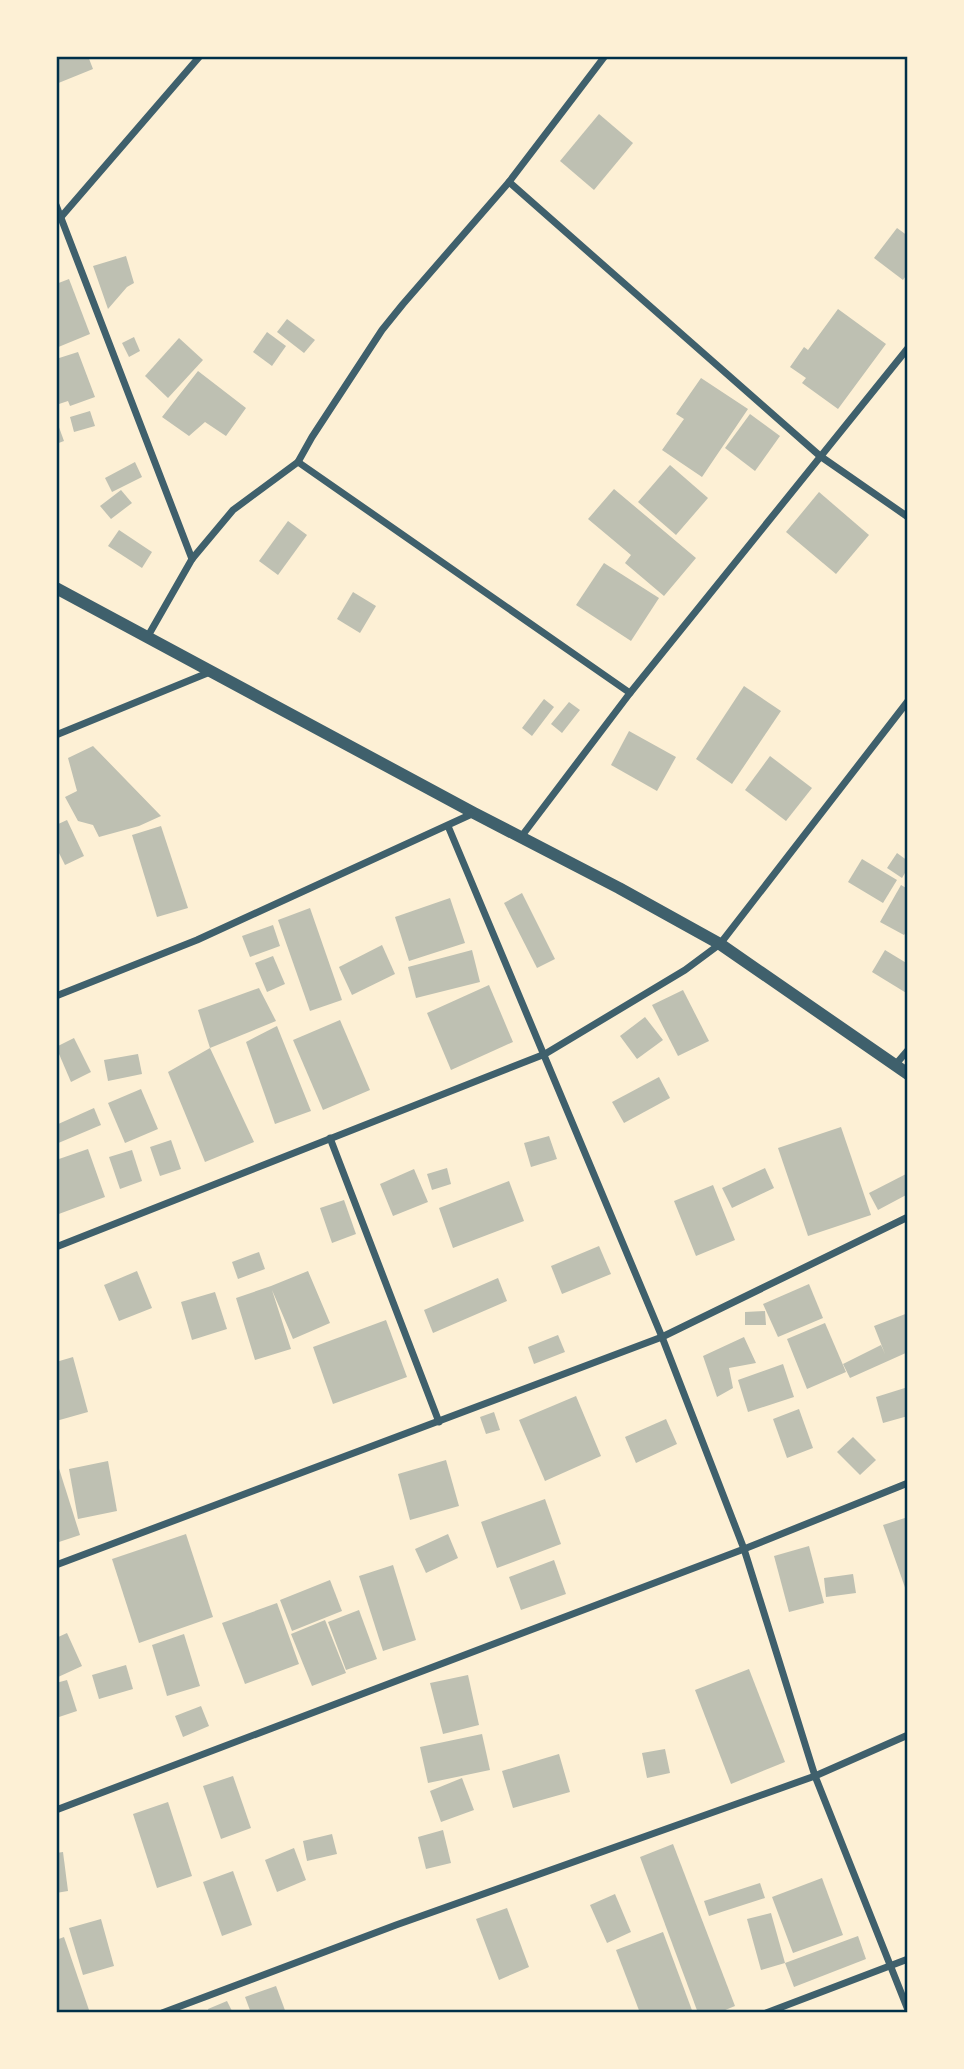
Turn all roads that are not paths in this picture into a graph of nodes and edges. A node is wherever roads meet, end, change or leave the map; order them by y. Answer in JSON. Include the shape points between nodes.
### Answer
{"nodes":[{"id":1,"x":200,"y":56,"type":"edge"},
{"id":2,"x":605,"y":56,"type":"edge"},
{"id":3,"x":509,"y":182,"type":"junction"},
{"id":4,"x":56,"y":205,"type":"edge"},
{"id":5,"x":61,"y":217,"type":"junction"},
{"id":6,"x":64,"y":229,"type":"junction"},
{"id":7,"x":56,"y":232,"type":"edge"},
{"id":8,"x":908,"y":348,"type":"edge"},
{"id":9,"x":820,"y":456,"type":"junction"},
{"id":10,"x":298,"y":462,"type":"junction"},
{"id":11,"x":908,"y":517,"type":"edge"},
{"id":12,"x":192,"y":559,"type":"junction"},
{"id":13,"x":56,"y":588,"type":"edge"},
{"id":14,"x":148,"y":636,"type":"junction"},
{"id":15,"x":210,"y":672,"type":"junction"},
{"id":16,"x":630,"y":693,"type":"junction"},
{"id":17,"x":908,"y":701,"type":"edge"},
{"id":18,"x":56,"y":735,"type":"edge"},
{"id":19,"x":474,"y":813,"type":"junction"},
{"id":20,"x":448,"y":826,"type":"junction"},
{"id":21,"x":522,"y":837,"type":"junction"},
{"id":22,"x":719,"y":944,"type":"junction"},
{"id":23,"x":56,"y":996,"type":"edge"},
{"id":24,"x":908,"y":1050,"type":"edge"},
{"id":25,"x":545,"y":1054,"type":"junction"},
{"id":26,"x":896,"y":1064,"type":"junction"},
{"id":27,"x":908,"y":1074,"type":"edge"},
{"id":28,"x":330,"y":1138,"type":"junction"},
{"id":29,"x":908,"y":1217,"type":"edge"},
{"id":30,"x":56,"y":1247,"type":"edge"},
{"id":31,"x":662,"y":1337,"type":"junction"},
{"id":32,"x":439,"y":1422,"type":"junction"},
{"id":33,"x":908,"y":1483,"type":"edge"},
{"id":34,"x":744,"y":1549,"type":"junction"},
{"id":35,"x":56,"y":1565,"type":"edge"},
{"id":36,"x":908,"y":1735,"type":"edge"},
{"id":37,"x":815,"y":1776,"type":"junction"},
{"id":38,"x":56,"y":1810,"type":"edge"},
{"id":39,"x":908,"y":1959,"type":"edge"},
{"id":40,"x":891,"y":1966,"type":"junction"},
{"id":41,"x":908,"y":2010,"type":"edge"},
{"id":42,"x":162,"y":2013,"type":"edge"},
{"id":43,"x":766,"y":2013,"type":"edge"}],
"edges":[{"from":1,"to":5,"type":"street"},
{"from":2,"to":3,"type":"street"},
{"from":3,"to":9,"type":"street"},
{"from":3,"to":10,"type":"street","via":[[382,330]]},
{"from":4,"to":5,"type":"street"},
{"from":5,"to":6,"type":"street"},
{"from":6,"to":7,"type":"street"},
{"from":6,"to":12,"type":"street"},
{"from":8,"to":9,"type":"street"},
{"from":9,"to":11,"type":"street"},
{"from":9,"to":16,"type":"street"},
{"from":10,"to":12,"type":"street","via":[[233,510]]},
{"from":10,"to":16,"type":"street"},
{"from":12,"to":14,"type":"street"},
{"from":13,"to":14,"type":"street"},
{"from":14,"to":15,"type":"street"},
{"from":15,"to":18,"type":"street"},
{"from":15,"to":19,"type":"street"},
{"from":16,"to":21,"type":"street"},
{"from":17,"to":22,"type":"street"},
{"from":19,"to":20,"type":"street"},
{"from":19,"to":21,"type":"street"},
{"from":20,"to":23,"type":"street","via":[[197,940]]},
{"from":20,"to":25,"type":"street"},
{"from":21,"to":22,"type":"street"},
{"from":22,"to":25,"type":"street","via":[[685,970]]},
{"from":22,"to":26,"type":"street"},
{"from":24,"to":26,"type":"street"},
{"from":25,"to":28,"type":"street"},
{"from":25,"to":31,"type":"street"},
{"from":26,"to":27,"type":"street"},
{"from":28,"to":30,"type":"street"},
{"from":28,"to":32,"type":"street"},
{"from":29,"to":31,"type":"street"},
{"from":31,"to":32,"type":"street"},
{"from":31,"to":34,"type":"street"},
{"from":32,"to":35,"type":"street"},
{"from":33,"to":34,"type":"street"},
{"from":34,"to":37,"type":"street"},
{"from":34,"to":38,"type":"street"},
{"from":36,"to":37,"type":"street"},
{"from":37,"to":40,"type":"street"},
{"from":37,"to":42,"type":"street"},
{"from":39,"to":40,"type":"street"},
{"from":40,"to":41,"type":"street"},
{"from":40,"to":43,"type":"street"}]}
